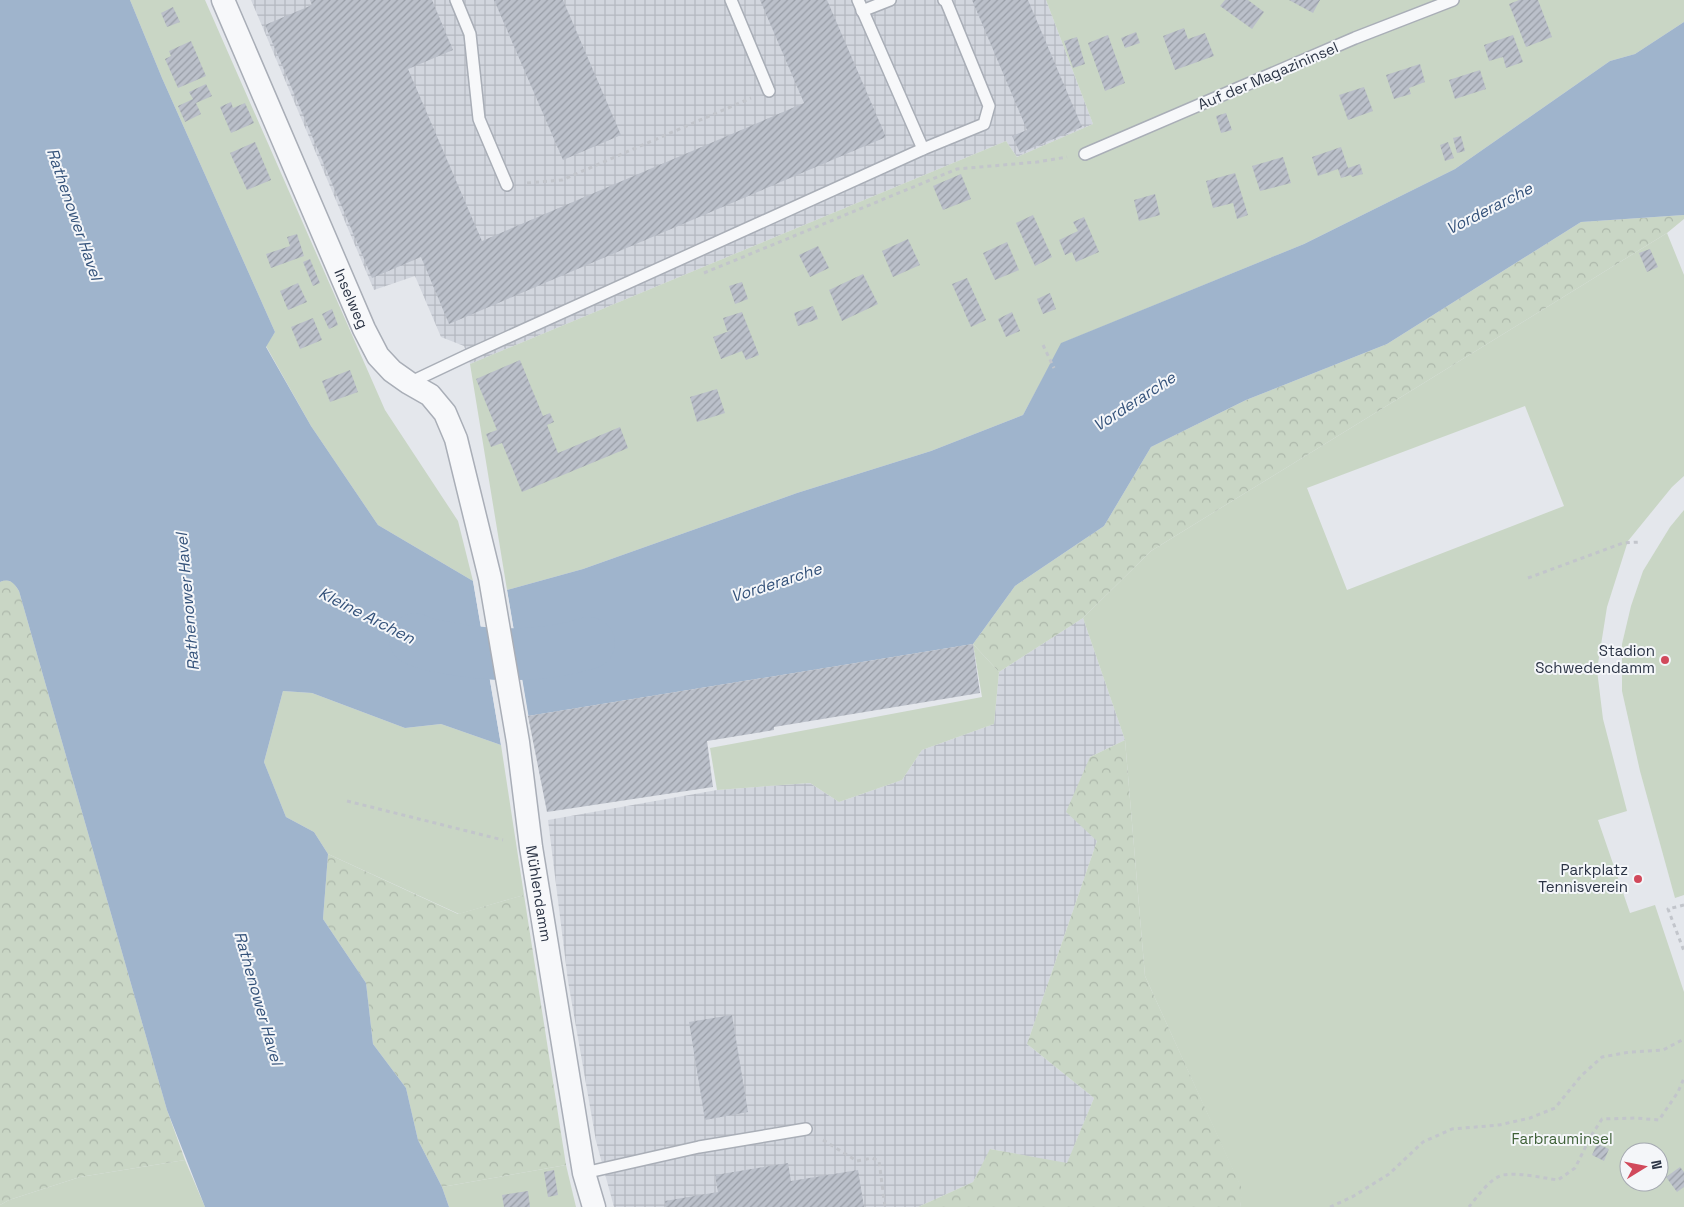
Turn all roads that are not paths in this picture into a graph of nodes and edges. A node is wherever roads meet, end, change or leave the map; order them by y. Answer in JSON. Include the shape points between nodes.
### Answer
{"nodes":[{"id":1,"x":223,"y":0,"type":"edge"},
{"id":2,"x":456,"y":0,"type":"edge"},
{"id":3,"x":731,"y":0,"type":"edge"},
{"id":4,"x":890,"y":0,"type":"edge"},
{"id":5,"x":944,"y":0,"type":"edge"},
{"id":6,"x":1453,"y":0,"type":"edge"},
{"id":7,"x":860,"y":5,"type":"edge"},
{"id":8,"x":769,"y":91,"type":"road end"},
{"id":9,"x":923,"y":149,"type":"junction"},
{"id":10,"x":1084,"y":154,"type":"road end"},
{"id":11,"x":506,"y":185,"type":"road end"},
{"id":12,"x":409,"y":383,"type":"junction"},
{"id":13,"x":490,"y":578,"type":"joint"},
{"id":14,"x":806,"y":1129,"type":"road end"},
{"id":15,"x":584,"y":1173,"type":"junction"},
{"id":16,"x":594,"y":1207,"type":"edge"}],
"edges":[{"from":1,"to":12,"type":"street","name":"Inselweg","via":[[364,329],[378,356]]},
{"from":2,"to":11,"type":"lane","via":[[470,34],[479,119]]},
{"from":3,"to":8,"type":"lane"},
{"from":4,"to":7,"type":"lane"},
{"from":5,"to":9,"type":"lane","via":[[988,106],[984,124]]},
{"from":6,"to":10,"type":"lane","name":"Auf der Magazininsel","via":[[1355,38]]},
{"from":7,"to":9,"type":"lane"},
{"from":9,"to":12,"type":"lane"},
{"from":12,"to":13,"type":"street","name":"Inselweg","via":[[430,395],[445,413],[456,439]]},
{"from":13,"to":15,"type":"street","name":"Mühlendamm"},
{"from":14,"to":15,"type":"lane","via":[[699,1147]]},
{"from":15,"to":16,"type":"street","name":"Mühlendamm"}]}
